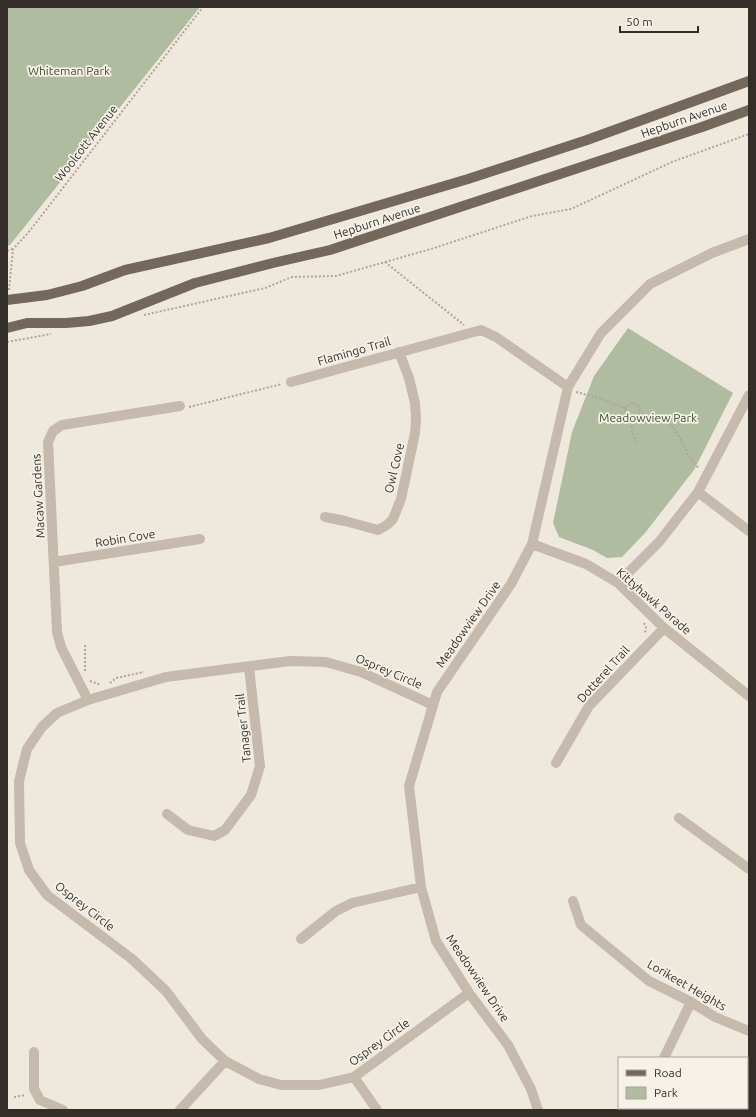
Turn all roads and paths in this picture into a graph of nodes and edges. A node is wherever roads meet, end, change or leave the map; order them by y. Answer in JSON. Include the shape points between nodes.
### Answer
{"nodes":[{"id":1,"x":202,"y":7,"type":"edge"},
{"id":2,"x":749,"y":81,"type":"edge"},
{"id":3,"x":749,"y":110,"type":"edge"},
{"id":4,"x":749,"y":134,"type":"edge"},
{"id":5,"x":749,"y":239,"type":"edge"},
{"id":6,"x":13,"y":249,"type":"junction"},
{"id":7,"x":7,"y":251,"type":"edge"},
{"id":8,"x":385,"y":262,"type":"junction"},
{"id":9,"x":7,"y":300,"type":"edge"},
{"id":10,"x":144,"y":315,"type":"dead end"},
{"id":11,"x":7,"y":328,"type":"edge"},
{"id":12,"x":473,"y":332,"type":"junction"},
{"id":13,"x":51,"y":334,"type":"dead end"},
{"id":14,"x":7,"y":342,"type":"edge"},
{"id":15,"x":399,"y":352,"type":"junction"},
{"id":16,"x":292,"y":382,"type":"joint"},
{"id":17,"x":578,"y":387,"type":"dead end"},
{"id":18,"x":572,"y":390,"type":"junction"},
{"id":19,"x":749,"y":395,"type":"edge"},
{"id":20,"x":574,"y":399,"type":"dead end"},
{"id":21,"x":180,"y":406,"type":"joint"},
{"id":22,"x":625,"y":408,"type":"junction"},
{"id":23,"x":639,"y":414,"type":"junction"},
{"id":24,"x":633,"y":418,"type":"junction"},
{"id":25,"x":637,"y":442,"type":"dead end"},
{"id":26,"x":708,"y":474,"type":"junction"},
{"id":27,"x":698,"y":492,"type":"junction"},
{"id":28,"x":326,"y":517,"type":"dead end"},
{"id":29,"x":749,"y":531,"type":"edge"},
{"id":30,"x":200,"y":539,"type":"dead end"},
{"id":31,"x":532,"y":544,"type":"junction"},
{"id":32,"x":54,"y":562,"type":"junction"},
{"id":33,"x":618,"y":583,"type":"junction"},
{"id":34,"x":643,"y":620,"type":"dead end"},
{"id":35,"x":664,"y":628,"type":"junction"},
{"id":36,"x":643,"y":637,"type":"dead end"},
{"id":37,"x":85,"y":645,"type":"dead end"},
{"id":38,"x":364,"y":662,"type":"dead end"},
{"id":39,"x":249,"y":667,"type":"junction"},
{"id":40,"x":145,"y":672,"type":"dead end"},
{"id":41,"x":86,"y":675,"type":"dead end"},
{"id":42,"x":88,"y":679,"type":"dead end"},
{"id":43,"x":109,"y":684,"type":"dead end"},
{"id":44,"x":104,"y":685,"type":"dead end"},
{"id":45,"x":417,"y":686,"type":"dead end"},
{"id":46,"x":749,"y":696,"type":"edge"},
{"id":47,"x":88,"y":700,"type":"junction"},
{"id":48,"x":433,"y":704,"type":"junction"},
{"id":49,"x":556,"y":763,"type":"dead end"},
{"id":50,"x":166,"y":814,"type":"dead end"},
{"id":51,"x":679,"y":818,"type":"dead end"},
{"id":52,"x":749,"y":869,"type":"edge"},
{"id":53,"x":421,"y":887,"type":"junction"},
{"id":54,"x":573,"y":901,"type":"dead end"},
{"id":55,"x":300,"y":939,"type":"dead end"},
{"id":56,"x":469,"y":993,"type":"junction"},
{"id":57,"x":691,"y":1002,"type":"junction"},
{"id":58,"x":749,"y":1031,"type":"edge"},
{"id":59,"x":34,"y":1052,"type":"dead end"},
{"id":60,"x":664,"y":1057,"type":"edge"},
{"id":61,"x":225,"y":1061,"type":"junction"},
{"id":62,"x":354,"y":1077,"type":"junction"},
{"id":63,"x":63,"y":1110,"type":"edge"},
{"id":64,"x":180,"y":1110,"type":"edge"},
{"id":65,"x":377,"y":1110,"type":"edge"},
{"id":66,"x":538,"y":1110,"type":"edge"}],
"edges":[{"from":1,"to":6,"type":"path","name":"Woolcott Avenue"},
{"from":2,"to":9,"type":"main road","name":"Hepburn Avenue","via":[[587,140],[468,179],[269,238],[125,270],[82,286],[47,295]]},
{"from":3,"to":11,"type":"main road","name":"Hepburn Avenue","via":[[702,128],[330,250],[195,283],[112,316],[66,323],[27,323]]},
{"from":4,"to":8,"type":"path","via":[[672,162],[571,209],[532,216]]},
{"from":5,"to":18,"type":"street","name":"Meadowview Drive","via":[[712,253],[650,284],[601,333]]},
{"from":6,"to":7,"type":"path"},
{"from":6,"to":9,"type":"path"},
{"from":8,"to":10,"type":"path","via":[[336,276],[292,277],[265,288]]},
{"from":8,"to":12,"type":"path"},
{"from":12,"to":15,"type":"street","name":"Flamingo Trail"},
{"from":12,"to":18,"type":"street","name":"Flamingo Trail","via":[[481,330],[496,337]]},
{"from":13,"to":14,"type":"path"},
{"from":15,"to":16,"type":"street","name":"Flamingo Trail"},
{"from":15,"to":28,"type":"street","name":"Owl Cove","via":[[409,378],[416,418],[401,499],[393,519],[387,526],[378,530]]},
{"from":16,"to":21,"type":"path","via":[[192,407]]},
{"from":17,"to":18,"type":"path"},
{"from":18,"to":20,"type":"path"},
{"from":18,"to":22,"type":"path"},
{"from":18,"to":31,"type":"street","name":"Meadowview Drive"},
{"from":19,"to":26,"type":"street"},
{"from":21,"to":32,"type":"street","name":"Macaw Gardens","via":[[62,425],[53,431],[48,442]]},
{"from":22,"to":23,"type":"path","via":[[632,403],[639,404]]},
{"from":22,"to":24,"type":"path","via":[[626,416]]},
{"from":23,"to":24,"type":"path"},
{"from":23,"to":26,"type":"path","via":[[664,421],[674,428],[692,460]]},
{"from":24,"to":25,"type":"path","via":[[631,426]]},
{"from":26,"to":27,"type":"street"},
{"from":27,"to":29,"type":"street"},
{"from":27,"to":33,"type":"street","via":[[658,542]]},
{"from":30,"to":32,"type":"street","name":"Robin Cove"},
{"from":31,"to":33,"type":"street","name":"Kittyhawk Parade","via":[[586,564]]},
{"from":31,"to":48,"type":"street","name":"Meadowview Drive","via":[[511,584],[437,692]]},
{"from":32,"to":47,"type":"street","name":"Macaw Gardens","via":[[57,632],[61,647]]},
{"from":33,"to":35,"type":"street","name":"Kittyhawk Parade"},
{"from":34,"to":36,"type":"path","via":[[646,627]]},
{"from":35,"to":46,"type":"street","name":"Kittyhawk Parade"},
{"from":35,"to":49,"type":"street","name":"Dotterel Trail","via":[[589,706]]},
{"from":37,"to":41,"type":"path"},
{"from":38,"to":45,"type":"path","via":[[391,669]]},
{"from":39,"to":47,"type":"street","name":"Osprey Circle","via":[[166,677]]},
{"from":39,"to":48,"type":"street","name":"Osprey Circle","via":[[290,661],[326,662],[361,672]]},
{"from":39,"to":50,"type":"street","name":"Tanager Trail","via":[[260,766],[251,795],[225,830],[214,836],[188,830]]},
{"from":40,"to":43,"type":"path","via":[[116,678]]},
{"from":42,"to":44,"type":"path"},
{"from":47,"to":61,"type":"street","name":"Osprey Circle","via":[[58,713],[42,727],[27,749],[19,781],[19,812],[20,843],[29,870],[47,895],[132,959],[166,991],[202,1039]]},
{"from":48,"to":53,"type":"street","name":"Meadowview Drive","via":[[409,786]]},
{"from":51,"to":52,"type":"street"},
{"from":53,"to":55,"type":"street","via":[[352,903],[336,911]]},
{"from":53,"to":56,"type":"street","name":"Meadowview Drive","via":[[436,941]]},
{"from":54,"to":57,"type":"street","name":"Lorikeet Heights","via":[[581,925],[649,981]]},
{"from":56,"to":62,"type":"street","name":"Osprey Circle"},
{"from":56,"to":66,"type":"street","name":"Meadowview Drive","via":[[508,1045],[531,1089]]},
{"from":57,"to":58,"type":"street","name":"Lorikeet Heights","via":[[715,1017]]},
{"from":57,"to":60,"type":"street"},
{"from":59,"to":63,"type":"street","via":[[34,1089],[40,1100]]},
{"from":61,"to":62,"type":"street","name":"Osprey Circle","via":[[259,1079],[281,1085],[319,1085]]},
{"from":61,"to":64,"type":"street"},
{"from":62,"to":65,"type":"street"}]}
